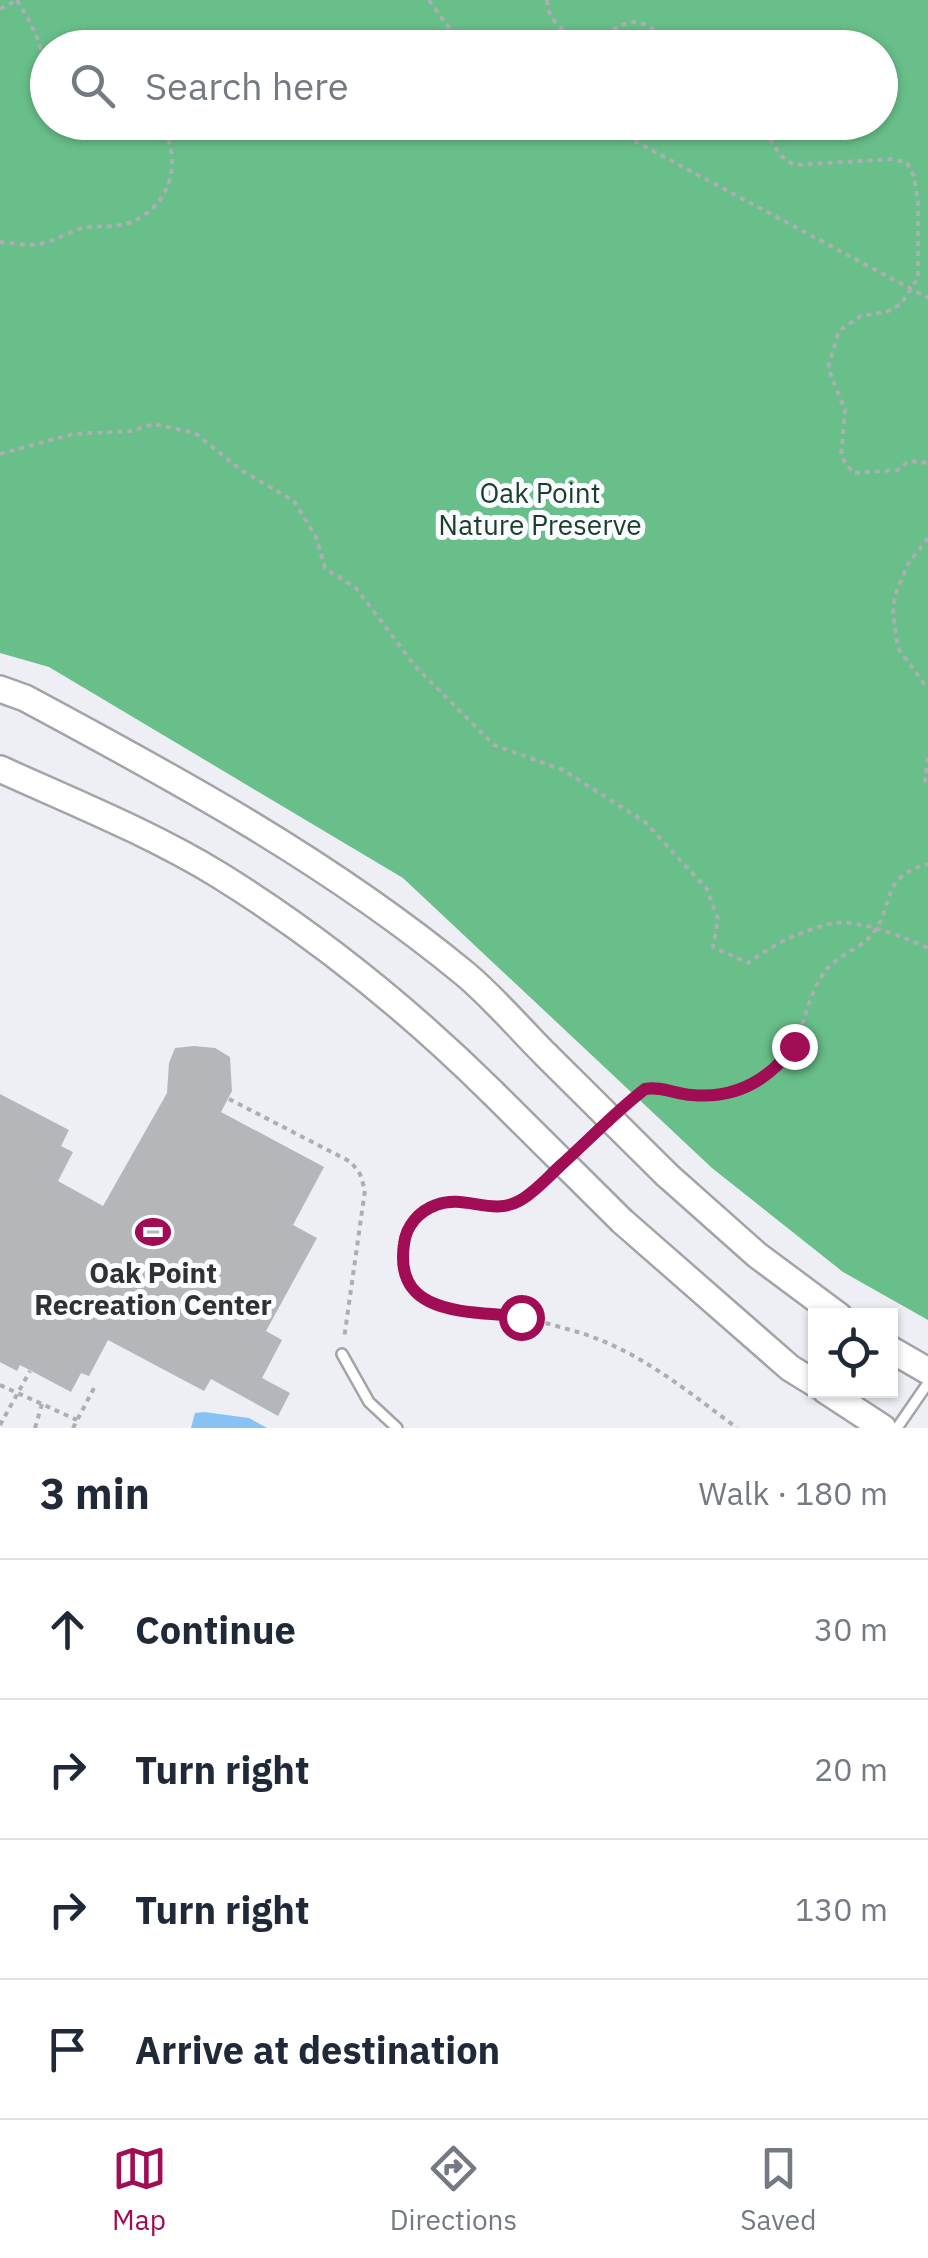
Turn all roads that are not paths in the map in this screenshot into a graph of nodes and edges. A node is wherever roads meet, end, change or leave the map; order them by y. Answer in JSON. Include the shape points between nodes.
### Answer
{"nodes":[{"id":1,"x":0,"y":689,"type":"edge"},
{"id":2,"x":0,"y":769,"type":"edge"},
{"id":3,"x":828,"y":1308,"type":"edge"},
{"id":4,"x":342,"y":1354,"type":"road end"},
{"id":5,"x":898,"y":1354,"type":"edge"},
{"id":6,"x":928,"y":1371,"type":"edge"},
{"id":7,"x":808,"y":1379,"type":"edge"},
{"id":8,"x":928,"y":1383,"type":"edge"},
{"id":9,"x":837,"y":1398,"type":"edge"},
{"id":10,"x":398,"y":1428,"type":"edge"},
{"id":11,"x":883,"y":1428,"type":"edge"},
{"id":12,"x":896,"y":1428,"type":"edge"}],
"edges":[{"from":1,"to":3,"type":"main road","bridge":true,"via":[[187,785],[292,848],[467,976],[666,1175]]},
{"from":2,"to":7,"type":"main road","bridge":true,"via":[[218,874],[327,949],[426,1027],[622,1220]]},
{"from":4,"to":10,"type":"lane","via":[[369,1402]]},
{"from":5,"to":6,"type":"main road"},
{"from":8,"to":12,"type":"lane"},
{"from":9,"to":11,"type":"main road"}]}
